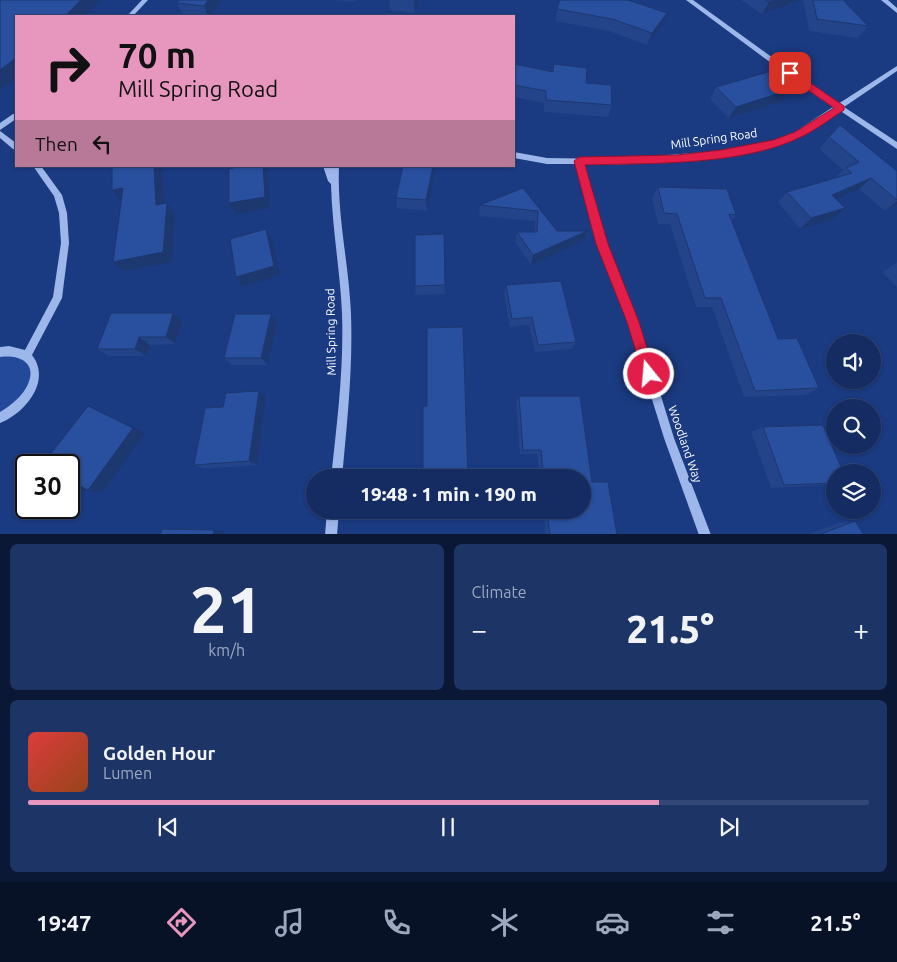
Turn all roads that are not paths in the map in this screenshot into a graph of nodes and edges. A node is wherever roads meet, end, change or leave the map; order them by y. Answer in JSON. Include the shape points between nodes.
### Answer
{"nodes":[{"id":1,"x":146,"y":0,"type":"edge"},
{"id":2,"x":689,"y":0,"type":"edge"},
{"id":3,"x":884,"y":0,"type":"edge"},
{"id":4,"x":897,"y":11,"type":"edge"},
{"id":5,"x":131,"y":15,"type":"edge"},
{"id":6,"x":897,"y":68,"type":"edge"},
{"id":7,"x":840,"y":108,"type":"junction"},
{"id":8,"x":15,"y":117,"type":"edge"},
{"id":9,"x":0,"y":127,"type":"edge"},
{"id":10,"x":0,"y":134,"type":"edge"},
{"id":11,"x":15,"y":146,"type":"edge"},
{"id":12,"x":897,"y":146,"type":"edge"},
{"id":13,"x":515,"y":156,"type":"edge"},
{"id":14,"x":579,"y":161,"type":"junction"},
{"id":15,"x":38,"y":167,"type":"edge"},
{"id":16,"x":327,"y":167,"type":"edge"},
{"id":17,"x":335,"y":167,"type":"edge"},
{"id":18,"x":333,"y":186,"type":"junction"},
{"id":19,"x":0,"y":352,"type":"edge"},
{"id":20,"x":27,"y":354,"type":"junction"},
{"id":21,"x":0,"y":418,"type":"edge"},
{"id":22,"x":337,"y":469,"type":"edge"},
{"id":23,"x":332,"y":519,"type":"edge"},
{"id":24,"x":331,"y":534,"type":"edge"},
{"id":25,"x":705,"y":534,"type":"edge"}],
"edges":[{"from":1,"to":5,"type":"street"},
{"from":2,"to":7,"type":"street"},
{"from":3,"to":4,"type":"street"},
{"from":6,"to":7,"type":"street","name":"Mill Spring Road"},
{"from":7,"to":12,"type":"street"},
{"from":7,"to":14,"type":"street","name":"Mill Spring Road","via":[[798,134],[774,143],[721,154],[677,159]]},
{"from":8,"to":9,"type":"street"},
{"from":10,"to":11,"type":"street"},
{"from":13,"to":14,"type":"street","name":"Mill Spring Road","via":[[547,162]]},
{"from":14,"to":25,"type":"street","name":"Woodland Way","via":[[606,257],[633,322],[669,438]]},
{"from":15,"to":20,"type":"street","via":[[58,195],[65,243],[57,298]]},
{"from":16,"to":18,"type":"street","name":"Mill Spring Road"},
{"from":17,"to":18,"type":"street","name":"Mill Spring Road"},
{"from":18,"to":22,"type":"street","name":"Mill Spring Road","via":[[345,292],[348,364]]},
{"from":19,"to":20,"type":"street"},
{"from":20,"to":21,"type":"street","via":[[36,369],[30,390]]},
{"from":23,"to":24,"type":"street"}]}
